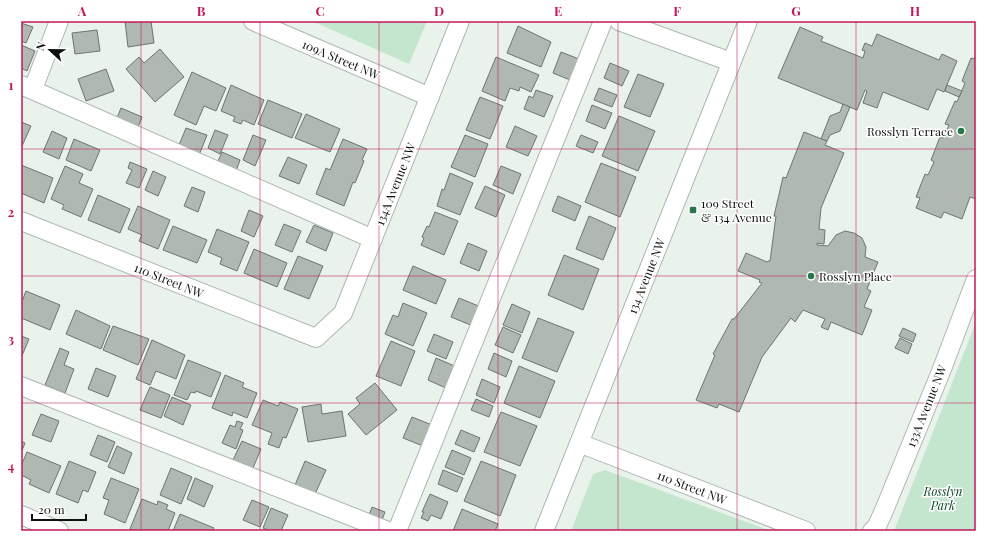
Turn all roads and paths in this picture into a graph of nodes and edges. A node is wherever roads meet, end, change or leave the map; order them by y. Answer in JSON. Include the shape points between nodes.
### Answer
{"nodes":[{"id":1,"x":59,"y":21,"type":"edge"},
{"id":2,"x":253,"y":21,"type":"edge"},
{"id":3,"x":460,"y":21,"type":"edge"},
{"id":4,"x":603,"y":21,"type":"edge"},
{"id":5,"x":619,"y":21,"type":"edge"},
{"id":6,"x":748,"y":21,"type":"edge"},
{"id":7,"x":731,"y":62,"type":"junction"},
{"id":8,"x":27,"y":87,"type":"edge"},
{"id":9,"x":430,"y":97,"type":"junction"},
{"id":10,"x":21,"y":222,"type":"edge"},
{"id":11,"x":373,"y":239,"type":"junction"},
{"id":12,"x":976,"y":279,"type":"edge"},
{"id":13,"x":316,"y":338,"type":"joint"},
{"id":14,"x":21,"y":386,"type":"edge"},
{"id":15,"x":579,"y":443,"type":"junction"},
{"id":16,"x":21,"y":515,"type":"edge"},
{"id":17,"x":59,"y":531,"type":"edge"},
{"id":18,"x":388,"y":531,"type":"edge"},
{"id":19,"x":397,"y":531,"type":"edge"},
{"id":20,"x":544,"y":531,"type":"edge"},
{"id":21,"x":806,"y":531,"type":"edge"},
{"id":22,"x":872,"y":531,"type":"edge"}],
"edges":[{"from":1,"to":8,"type":"street"},
{"from":2,"to":9,"type":"street","name":"109A Street NW"},
{"from":3,"to":9,"type":"street","name":"134A Avenue NW"},
{"from":4,"to":19,"type":"street"},
{"from":5,"to":7,"type":"street"},
{"from":6,"to":7,"type":"street","name":"134 Avenue NW"},
{"from":7,"to":15,"type":"street","name":"134 Avenue NW"},
{"from":8,"to":11,"type":"street"},
{"from":9,"to":11,"type":"street","name":"134A Avenue NW"},
{"from":10,"to":13,"type":"street","name":"110 Street NW"},
{"from":11,"to":13,"type":"street","name":"134A Avenue NW","via":[[343,313]]},
{"from":12,"to":22,"type":"street","name":"133A Avenue NW","via":[[885,508]]},
{"from":14,"to":18,"type":"street"},
{"from":15,"to":20,"type":"street","name":"134 Avenue NW"},
{"from":15,"to":21,"type":"street","name":"110 Street NW"},
{"from":16,"to":17,"type":"street"}]}
